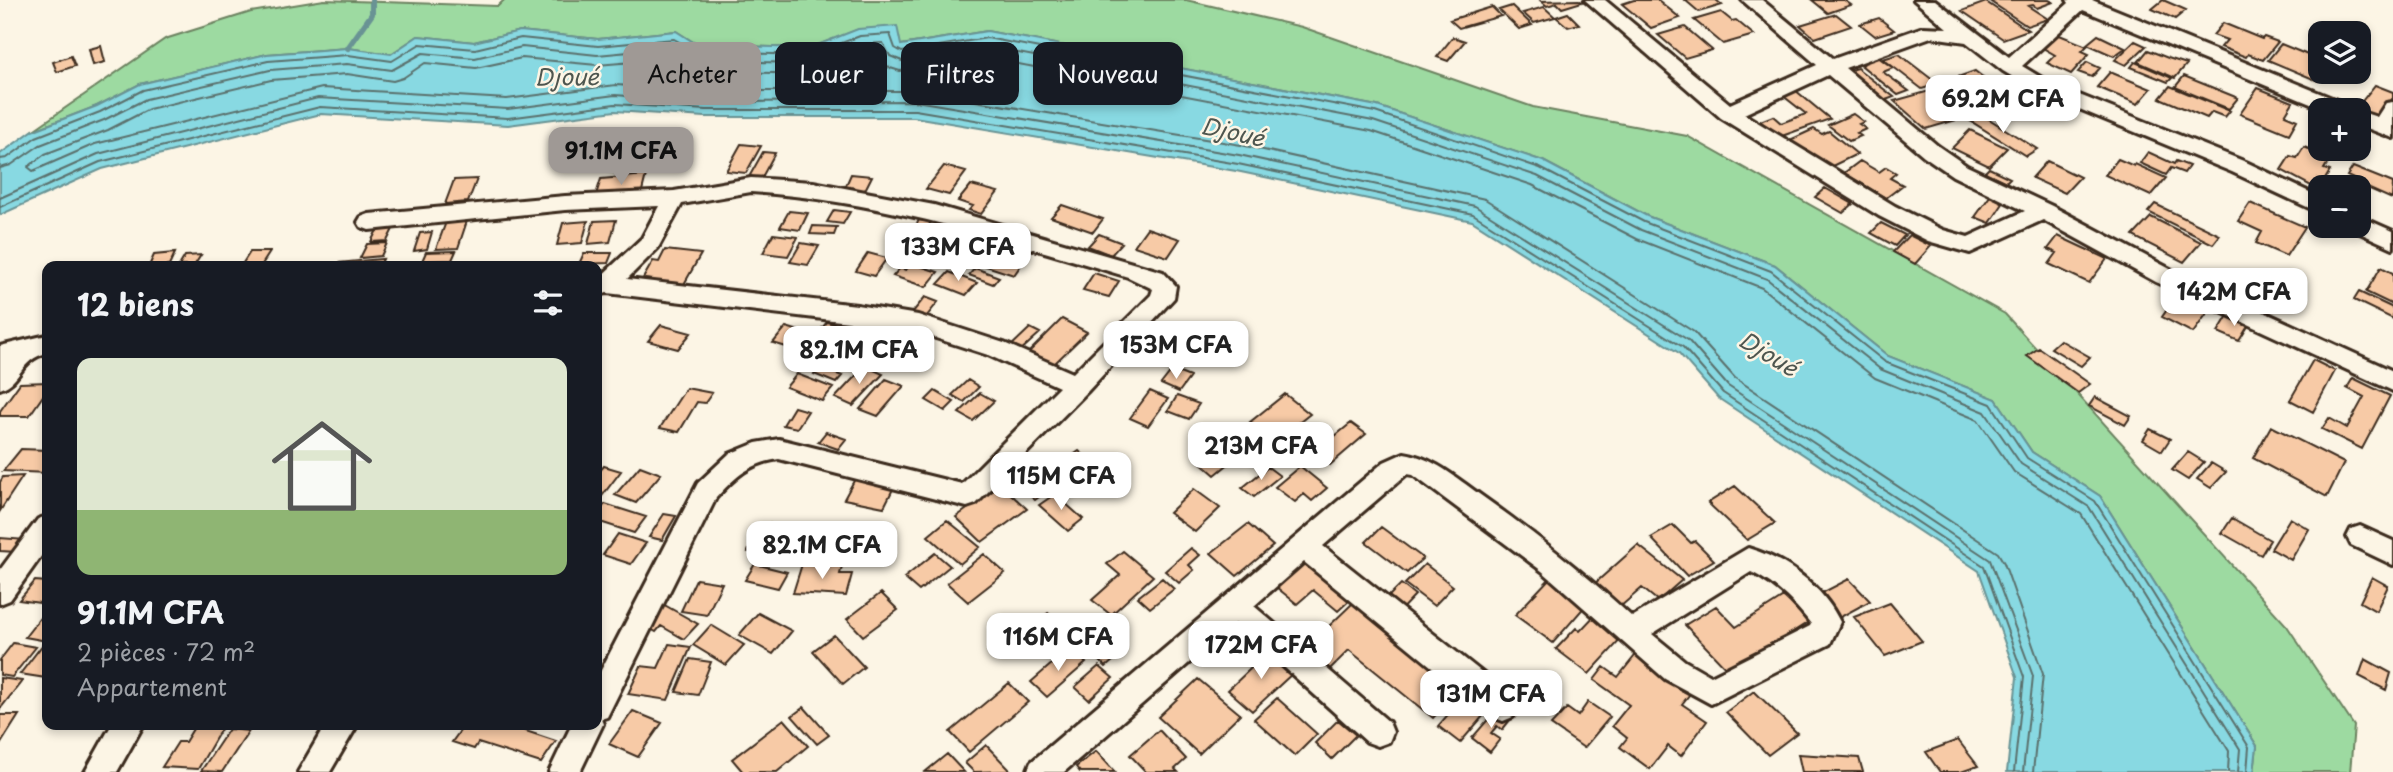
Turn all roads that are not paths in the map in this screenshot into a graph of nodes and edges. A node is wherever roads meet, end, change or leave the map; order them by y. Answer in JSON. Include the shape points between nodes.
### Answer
{"nodes":[{"id":1,"x":1594,"y":0,"type":"edge"},
{"id":2,"x":1751,"y":0,"type":"edge"},
{"id":3,"x":2078,"y":1,"type":"edge"},
{"id":4,"x":1927,"y":4,"type":"edge"},
{"id":5,"x":1930,"y":31,"type":"junction"},
{"id":6,"x":1972,"y":37,"type":"junction"},
{"id":7,"x":1830,"y":67,"type":"junction"},
{"id":8,"x":2010,"y":67,"type":"junction"},
{"id":9,"x":2313,"y":98,"type":"edge"},
{"id":10,"x":2393,"y":108,"type":"edge"},
{"id":11,"x":1728,"y":113,"type":"junction"},
{"id":12,"x":2387,"y":129,"type":"edge"},
{"id":13,"x":674,"y":198,"type":"junction"},
{"id":14,"x":2308,"y":200,"type":"edge"},
{"id":15,"x":2044,"y":211,"type":"junction"},
{"id":16,"x":369,"y":222,"type":"dead end"},
{"id":17,"x":2371,"y":230,"type":"edge"},
{"id":18,"x":2393,"y":240,"type":"edge"},
{"id":19,"x":602,"y":286,"type":"edge"},
{"id":20,"x":36,"y":346,"type":"edge"},
{"id":21,"x":0,"y":355,"type":"edge"},
{"id":22,"x":0,"y":380,"type":"edge"},
{"id":23,"x":2393,"y":382,"type":"edge"},
{"id":24,"x":1078,"y":385,"type":"junction"},
{"id":25,"x":42,"y":534,"type":"edge"},
{"id":26,"x":2360,"y":537,"type":"dead end"},
{"id":27,"x":1303,"y":546,"type":"junction"},
{"id":28,"x":2393,"y":554,"type":"edge"},
{"id":29,"x":0,"y":592,"type":"edge"},
{"id":30,"x":1234,"y":606,"type":"junction"},
{"id":31,"x":1631,"y":632,"type":"junction"},
{"id":32,"x":602,"y":696,"type":"edge"},
{"id":33,"x":1503,"y":707,"type":"dead end"},
{"id":34,"x":125,"y":730,"type":"edge"},
{"id":35,"x":339,"y":730,"type":"edge"},
{"id":36,"x":585,"y":730,"type":"edge"},
{"id":37,"x":1378,"y":732,"type":"dead end"},
{"id":38,"x":100,"y":772,"type":"edge"},
{"id":39,"x":313,"y":772,"type":"edge"},
{"id":40,"x":564,"y":772,"type":"edge"},
{"id":41,"x":1042,"y":772,"type":"edge"}],
"edges":[{"from":1,"to":11,"type":"street"},
{"from":2,"to":7,"type":"street"},
{"from":3,"to":8,"type":"street"},
{"from":3,"to":9,"type":"street"},
{"from":4,"to":5,"type":"street"},
{"from":4,"to":6,"type":"street"},
{"from":5,"to":6,"type":"street"},
{"from":5,"to":7,"type":"street"},
{"from":6,"to":8,"type":"street"},
{"from":7,"to":11,"type":"street"},
{"from":7,"to":15,"type":"street","via":[[1960,171]]},
{"from":8,"to":14,"type":"street","via":[[2055,93],[2239,167]]},
{"from":10,"to":12,"type":"street"},
{"from":11,"to":15,"type":"street","via":[[1886,211],[1936,236],[1970,245]]},
{"from":13,"to":16,"type":"street","via":[[565,203]]},
{"from":13,"to":19,"type":"street","via":[[650,243]]},
{"from":13,"to":24,"type":"street","via":[[751,185],[813,189],[934,212],[1155,278],[1165,286],[1162,298]]},
{"from":15,"to":23,"type":"street","via":[[2164,276]]},
{"from":17,"to":18,"type":"street"},
{"from":19,"to":24,"type":"street","via":[[918,324],[996,349]]},
{"from":20,"to":21,"type":"street"},
{"from":20,"to":22,"type":"street"},
{"from":24,"to":32,"type":"street","via":[[967,496],[779,449],[755,451],[730,464],[707,491]]},
{"from":25,"to":29,"type":"street"},
{"from":26,"to":28,"type":"street"},
{"from":27,"to":30,"type":"street"},
{"from":27,"to":31,"type":"street","via":[[1393,469],[1404,463],[1420,466],[1568,576]]},
{"from":27,"to":33,"type":"street"},
{"from":30,"to":37,"type":"street"},
{"from":30,"to":41,"type":"street"},
{"from":31,"to":31,"type":"street","via":[[1698,686],[1711,691],[1820,635],[1826,622],[1818,608],[1777,573],[1748,560]]},
{"from":34,"to":38,"type":"street"},
{"from":35,"to":39,"type":"street"},
{"from":36,"to":40,"type":"street"}]}
